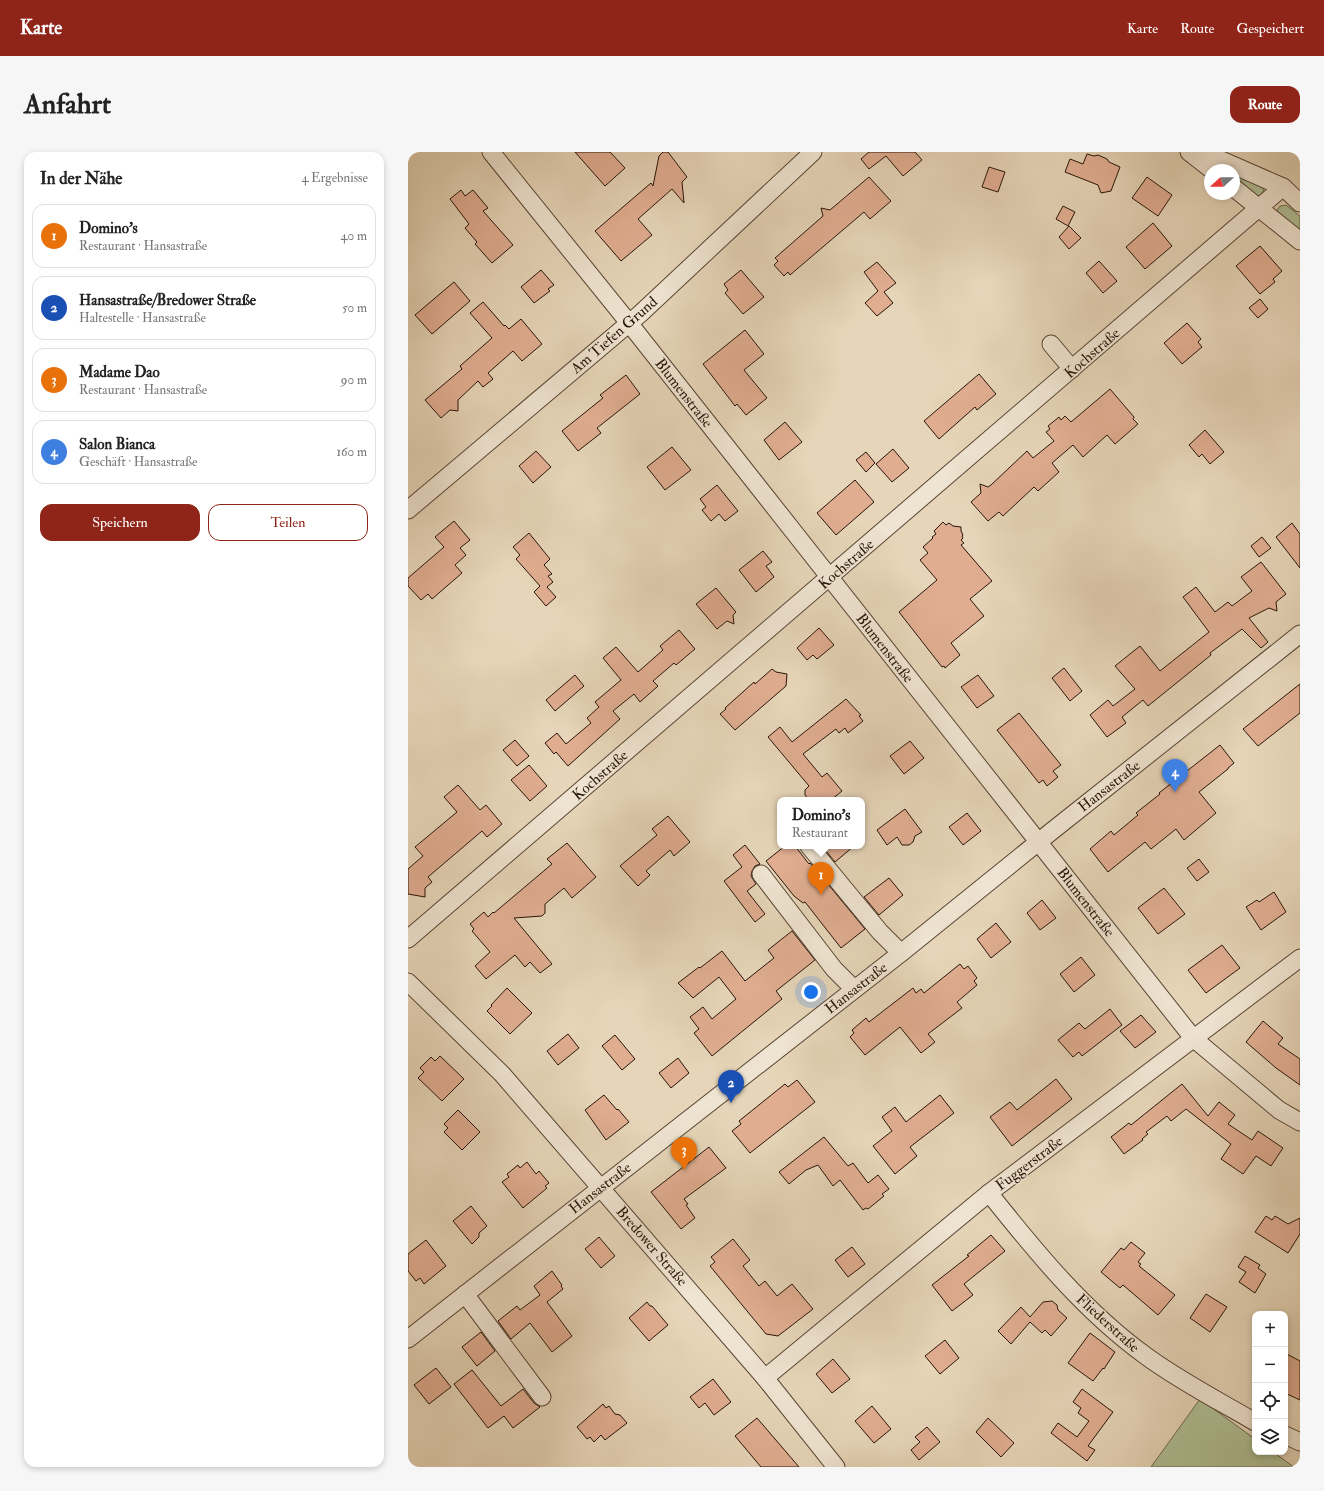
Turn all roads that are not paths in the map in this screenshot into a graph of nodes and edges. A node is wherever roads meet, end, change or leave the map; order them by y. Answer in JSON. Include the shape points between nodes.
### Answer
{"nodes":[{"id":1,"x":491,"y":152,"type":"edge"},
{"id":2,"x":813,"y":152,"type":"edge"},
{"id":3,"x":1189,"y":152,"type":"edge"},
{"id":4,"x":1203,"y":152,"type":"edge"},
{"id":5,"x":1204,"y":164,"type":"edge"},
{"id":6,"x":1283,"y":188,"type":"junction"},
{"id":7,"x":1240,"y":193,"type":"edge"},
{"id":8,"x":1300,"y":203,"type":"edge"},
{"id":9,"x":1259,"y":208,"type":"junction"},
{"id":10,"x":1300,"y":241,"type":"edge"},
{"id":11,"x":629,"y":323,"type":"junction"},
{"id":12,"x":1051,"y":344,"type":"dead end"},
{"id":13,"x":1072,"y":369,"type":"junction"},
{"id":14,"x":408,"y":510,"type":"edge"},
{"id":15,"x":830,"y":578,"type":"junction"},
{"id":16,"x":1300,"y":634,"type":"edge"},
{"id":17,"x":1038,"y":842,"type":"junction"},
{"id":18,"x":811,"y":849,"type":"edge"},
{"id":19,"x":761,"y":874,"type":"dead end"},
{"id":20,"x":408,"y":939,"type":"edge"},
{"id":21,"x":901,"y":953,"type":"junction"},
{"id":22,"x":1300,"y":958,"type":"edge"},
{"id":23,"x":408,"y":982,"type":"edge"},
{"id":24,"x":854,"y":989,"type":"junction"},
{"id":25,"x":1193,"y":1038,"type":"junction"},
{"id":26,"x":1300,"y":1122,"type":"edge"},
{"id":27,"x":601,"y":1187,"type":"junction"},
{"id":28,"x":989,"y":1193,"type":"junction"},
{"id":29,"x":465,"y":1294,"type":"junction"},
{"id":30,"x":408,"y":1339,"type":"edge"},
{"id":31,"x":765,"y":1378,"type":"junction"},
{"id":32,"x":542,"y":1397,"type":"dead end"},
{"id":33,"x":1252,"y":1420,"type":"edge"},
{"id":34,"x":1288,"y":1436,"type":"edge"},
{"id":35,"x":1300,"y":1442,"type":"edge"},
{"id":36,"x":836,"y":1467,"type":"edge"}],
"edges":[{"from":1,"to":11,"type":"street","name":"Blumenstraße"},
{"from":2,"to":11,"type":"street","name":"Am Tiefen Grund"},
{"from":3,"to":5,"type":"street"},
{"from":4,"to":6,"type":"street"},
{"from":6,"to":8,"type":"street"},
{"from":6,"to":9,"type":"street","name":"Kochstraße"},
{"from":7,"to":9,"type":"street"},
{"from":9,"to":10,"type":"street"},
{"from":9,"to":13,"type":"street","name":"Kochstraße"},
{"from":11,"to":14,"type":"street","name":"Am Tiefen Grund"},
{"from":11,"to":15,"type":"street","name":"Blumenstraße"},
{"from":12,"to":13,"type":"street"},
{"from":13,"to":15,"type":"street","name":"Kochstraße"},
{"from":15,"to":17,"type":"street","name":"Blumenstraße"},
{"from":15,"to":20,"type":"street","name":"Kochstraße"},
{"from":16,"to":17,"type":"street","name":"Hansastraße"},
{"from":17,"to":21,"type":"street","name":"Hansastraße"},
{"from":17,"to":25,"type":"street","name":"Blumenstraße"},
{"from":18,"to":21,"type":"street","via":[[880,932]]},
{"from":19,"to":24,"type":"street","via":[[834,969]]},
{"from":21,"to":24,"type":"street","name":"Hansastraße"},
{"from":22,"to":25,"type":"street","name":"Fuggerstraße"},
{"from":23,"to":27,"type":"street","name":"Bredower Straße","via":[[502,1074]]},
{"from":24,"to":27,"type":"street","name":"Hansastraße"},
{"from":25,"to":26,"type":"street","name":"Blumenstraße","via":[[1279,1110]]},
{"from":25,"to":28,"type":"street","name":"Fuggerstraße"},
{"from":27,"to":29,"type":"street","name":"Hansastraße"},
{"from":27,"to":31,"type":"street","name":"Bredower Straße"},
{"from":28,"to":31,"type":"street","name":"Fuggerstraße"},
{"from":28,"to":33,"type":"street","name":"Fliederstraße","via":[[1038,1254],[1089,1309],[1146,1356]]},
{"from":29,"to":30,"type":"street","name":"Hansastraße"},
{"from":29,"to":32,"type":"street"},
{"from":31,"to":36,"type":"street","name":"Bredower Straße"},
{"from":34,"to":35,"type":"street"}]}
